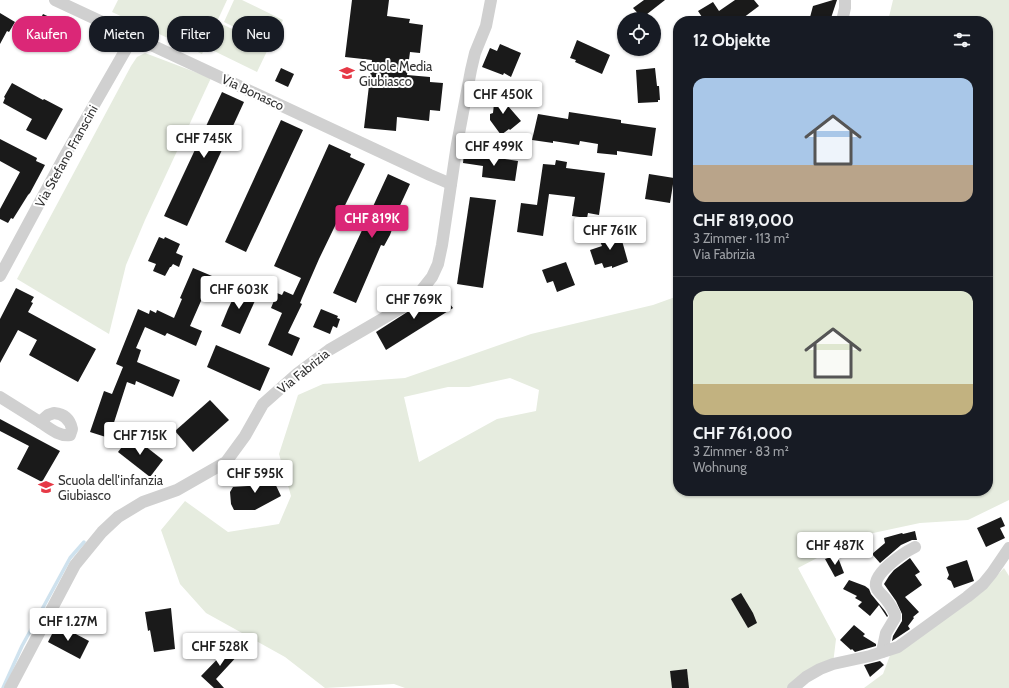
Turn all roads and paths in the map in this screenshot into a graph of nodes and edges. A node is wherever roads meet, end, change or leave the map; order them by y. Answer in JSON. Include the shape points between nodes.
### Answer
{"nodes":[{"id":1,"x":55,"y":0,"type":"edge"},
{"id":2,"x":491,"y":0,"type":"edge"},
{"id":3,"x":845,"y":0,"type":"edge"},
{"id":4,"x":89,"y":16,"type":"edge"},
{"id":5,"x":843,"y":16,"type":"edge"},
{"id":6,"x":159,"y":49,"type":"edge"},
{"id":7,"x":124,"y":52,"type":"edge"},
{"id":8,"x":451,"y":184,"type":"junction"},
{"id":9,"x":0,"y":276,"type":"edge"},
{"id":10,"x":0,"y":398,"type":"edge"},
{"id":11,"x":40,"y":422,"type":"dead end"},
{"id":12,"x":915,"y":547,"type":"dead end"},
{"id":13,"x":1009,"y":548,"type":"edge"},
{"id":14,"x":882,"y":652,"type":"junction"},
{"id":15,"x":10,"y":688,"type":"edge"},
{"id":16,"x":793,"y":688,"type":"edge"}],
"edges":[{"from":1,"to":4,"type":"street","name":"Via Bonasco"},
{"from":2,"to":8,"type":"street","name":"Via Fabrizia","via":[[486,26],[471,70]]},
{"from":3,"to":5,"type":"street"},
{"from":6,"to":8,"type":"street","name":"Via Bonasco"},
{"from":7,"to":9,"type":"street","name":"Via Stefano Franscini"},
{"from":8,"to":15,"type":"street","name":"Via Fabrizia","via":[[438,264],[432,277],[417,296],[398,311],[329,350],[298,373],[263,404],[245,436],[226,462],[177,490],[143,502],[118,517],[102,532],[75,565]]},
{"from":10,"to":11,"type":"street"},
{"from":12,"to":14,"type":"street","via":[[900,555],[886,568],[876,584],[876,588],[895,614],[886,633]]},
{"from":13,"to":14,"type":"street","via":[[988,579],[975,591],[907,641],[892,650]]},
{"from":14,"to":16,"type":"street","via":[[820,669]]}]}
